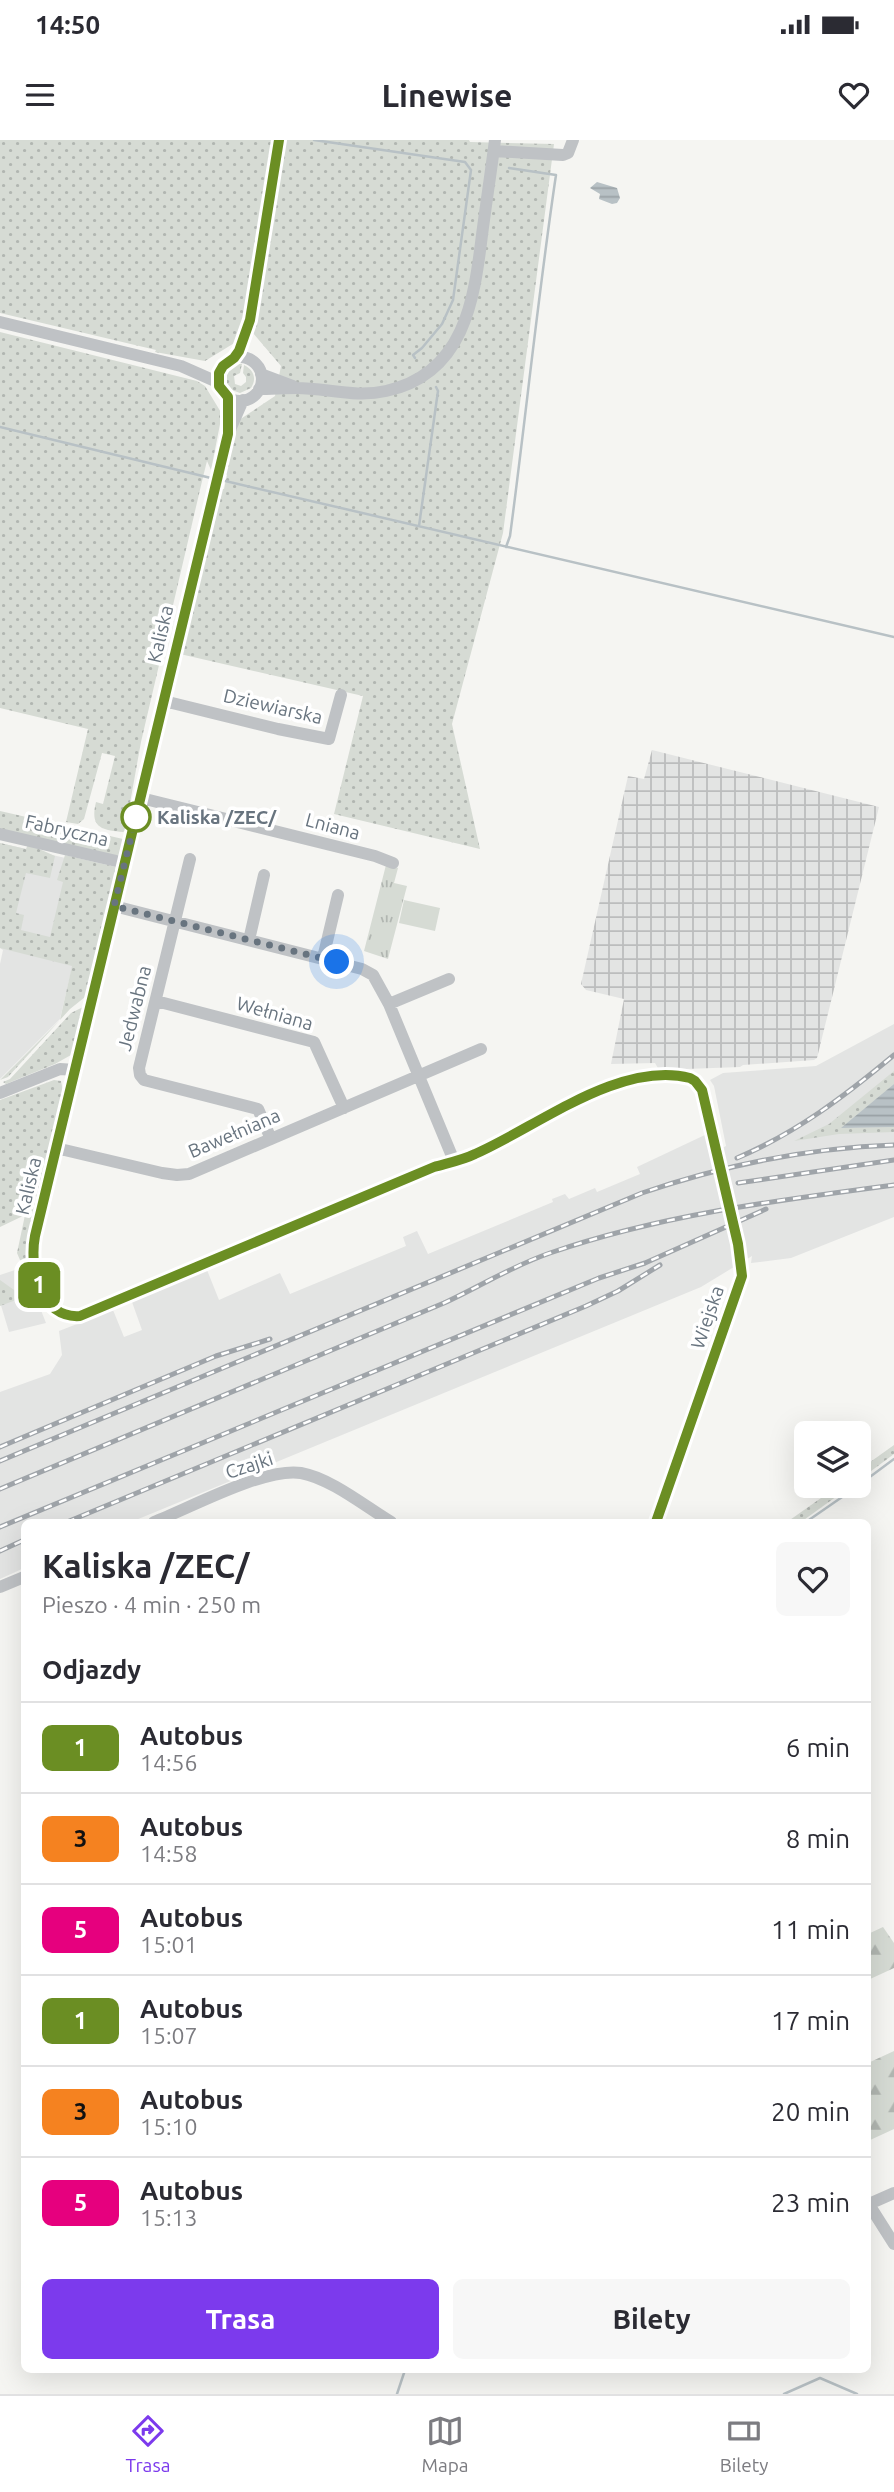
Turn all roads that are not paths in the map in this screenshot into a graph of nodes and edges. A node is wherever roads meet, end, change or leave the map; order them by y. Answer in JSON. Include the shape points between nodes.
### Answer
{"nodes":[{"id":1,"x":279,"y":140,"type":"edge"},
{"id":2,"x":573,"y":140,"type":"edge"},
{"id":3,"x":494,"y":145,"type":"edge"},
{"id":4,"x":250,"y":320,"type":"junction"},
{"id":5,"x":0,"y":323,"type":"edge"},
{"id":6,"x":234,"y":358,"type":"junction"},
{"id":7,"x":251,"y":361,"type":"junction"},
{"id":8,"x":181,"y":366,"type":"junction"},
{"id":9,"x":223,"y":366,"type":"junction"},
{"id":10,"x":261,"y":374,"type":"junction"},
{"id":11,"x":219,"y":386,"type":"junction"},
{"id":12,"x":295,"y":388,"type":"junction"},
{"id":13,"x":259,"y":389,"type":"junction"},
{"id":14,"x":228,"y":397,"type":"junction"},
{"id":15,"x":243,"y":400,"type":"junction"},
{"id":16,"x":228,"y":434,"type":"junction"},
{"id":17,"x":341,"y":695,"type":"dead end"},
{"id":18,"x":164,"y":701,"type":"junction"},
{"id":19,"x":141,"y":798,"type":"junction"},
{"id":20,"x":0,"y":834,"type":"edge"},
{"id":21,"x":190,"y":859,"type":"dead end"},
{"id":22,"x":125,"y":863,"type":"junction"},
{"id":23,"x":393,"y":863,"type":"dead end"},
{"id":24,"x":264,"y":875,"type":"dead end"},
{"id":25,"x":338,"y":895,"type":"dead end"},
{"id":26,"x":114,"y":906,"type":"junction"},
{"id":27,"x":175,"y":921,"type":"junction"},
{"id":28,"x":248,"y":940,"type":"junction"},
{"id":29,"x":323,"y":958,"type":"junction"},
{"id":30,"x":449,"y":979,"type":"dead end"},
{"id":31,"x":156,"y":1001,"type":"junction"},
{"id":32,"x":389,"y":1004,"type":"junction"},
{"id":33,"x":481,"y":1049,"type":"dead end"},
{"id":34,"x":75,"y":1069,"type":"junction"},
{"id":35,"x":419,"y":1075,"type":"junction"},
{"id":36,"x":695,"y":1081,"type":"joint"},
{"id":37,"x":0,"y":1093,"type":"edge"},
{"id":38,"x":344,"y":1108,"type":"junction"},
{"id":39,"x":271,"y":1139,"type":"junction"},
{"id":40,"x":57,"y":1147,"type":"junction"},
{"id":41,"x":454,"y":1161,"type":"junction"},
{"id":42,"x":162,"y":1519,"type":"edge"},
{"id":43,"x":386,"y":1519,"type":"edge"},
{"id":44,"x":657,"y":1519,"type":"edge"},
{"id":45,"x":21,"y":1578,"type":"edge"},
{"id":46,"x":0,"y":1587,"type":"edge"},
{"id":47,"x":894,"y":2193,"type":"edge"},
{"id":48,"x":871,"y":2203,"type":"edge"},
{"id":49,"x":871,"y":2207,"type":"edge"},
{"id":50,"x":894,"y":2245,"type":"edge"}],
"edges":[{"from":1,"to":4,"type":"street"},
{"from":2,"to":3,"type":"street","via":[[563,155]]},
{"from":3,"to":12,"type":"street","via":[[474,293],[463,327],[448,351],[427,372],[385,391],[355,394]]},
{"from":4,"to":6,"type":"street"},
{"from":4,"to":7,"type":"street"},
{"from":5,"to":8,"type":"street"},
{"from":6,"to":7,"type":"street"},
{"from":6,"to":9,"type":"street"},
{"from":7,"to":10,"type":"street"},
{"from":8,"to":9,"type":"street"},
{"from":8,"to":11,"type":"street"},
{"from":9,"to":11,"type":"street"},
{"from":10,"to":12,"type":"street"},
{"from":10,"to":13,"type":"street"},
{"from":11,"to":14,"type":"street"},
{"from":12,"to":13,"type":"street"},
{"from":13,"to":15,"type":"street"},
{"from":14,"to":15,"type":"street"},
{"from":14,"to":16,"type":"street","name":"Kaliska"},
{"from":15,"to":16,"type":"street","name":"Kaliska"},
{"from":16,"to":18,"type":"street","name":"Kaliska"},
{"from":17,"to":18,"type":"street","name":"Dziewiarska","via":[[329,739]]},
{"from":18,"to":19,"type":"street","name":"Kaliska"},
{"from":19,"to":22,"type":"street","name":"Kaliska"},
{"from":19,"to":23,"type":"street","name":"Lniana"},
{"from":20,"to":22,"type":"street","name":"Fabryczna"},
{"from":21,"to":27,"type":"street","name":"Jedwabna"},
{"from":22,"to":26,"type":"street","name":"Kaliska"},
{"from":24,"to":28,"type":"street"},
{"from":25,"to":29,"type":"street"},
{"from":26,"to":27,"type":"street"},
{"from":26,"to":34,"type":"street","name":"Kaliska"},
{"from":27,"to":28,"type":"street"},
{"from":27,"to":31,"type":"street","name":"Jedwabna"},
{"from":28,"to":29,"type":"street"},
{"from":29,"to":32,"type":"street","via":[[370,973]]},
{"from":30,"to":32,"type":"street"},
{"from":31,"to":38,"type":"street","name":"Wełniana","via":[[314,1042]]},
{"from":31,"to":39,"type":"street","name":"Jedwabna","via":[[139,1068],[144,1080],[258,1109]]},
{"from":32,"to":35,"type":"street"},
{"from":33,"to":35,"type":"street","name":"Bawełniana"},
{"from":34,"to":37,"type":"street","via":[[60,1069]]},
{"from":34,"to":40,"type":"street","name":"Kaliska"},
{"from":35,"to":38,"type":"street","name":"Bawełniana"},
{"from":35,"to":41,"type":"street"},
{"from":36,"to":41,"type":"street","name":"Kaliska","via":[[682,1076],[649,1077],[608,1086]]},
{"from":36,"to":44,"type":"street","name":"Wiejska","via":[[702,1090],[721,1164],[742,1276]]},
{"from":38,"to":39,"type":"street","name":"Bawełniana"},
{"from":39,"to":40,"type":"street","name":"Bawełniana","via":[[177,1175]]},
{"from":40,"to":41,"type":"street","name":"Kaliska","via":[[33,1261],[39,1285],[52,1307],[74,1316]]},
{"from":42,"to":43,"type":"street","name":"Czajki","via":[[259,1479],[291,1473],[322,1481]]},
{"from":45,"to":46,"type":"street"},
{"from":47,"to":48,"type":"street"},
{"from":49,"to":50,"type":"street"}]}
